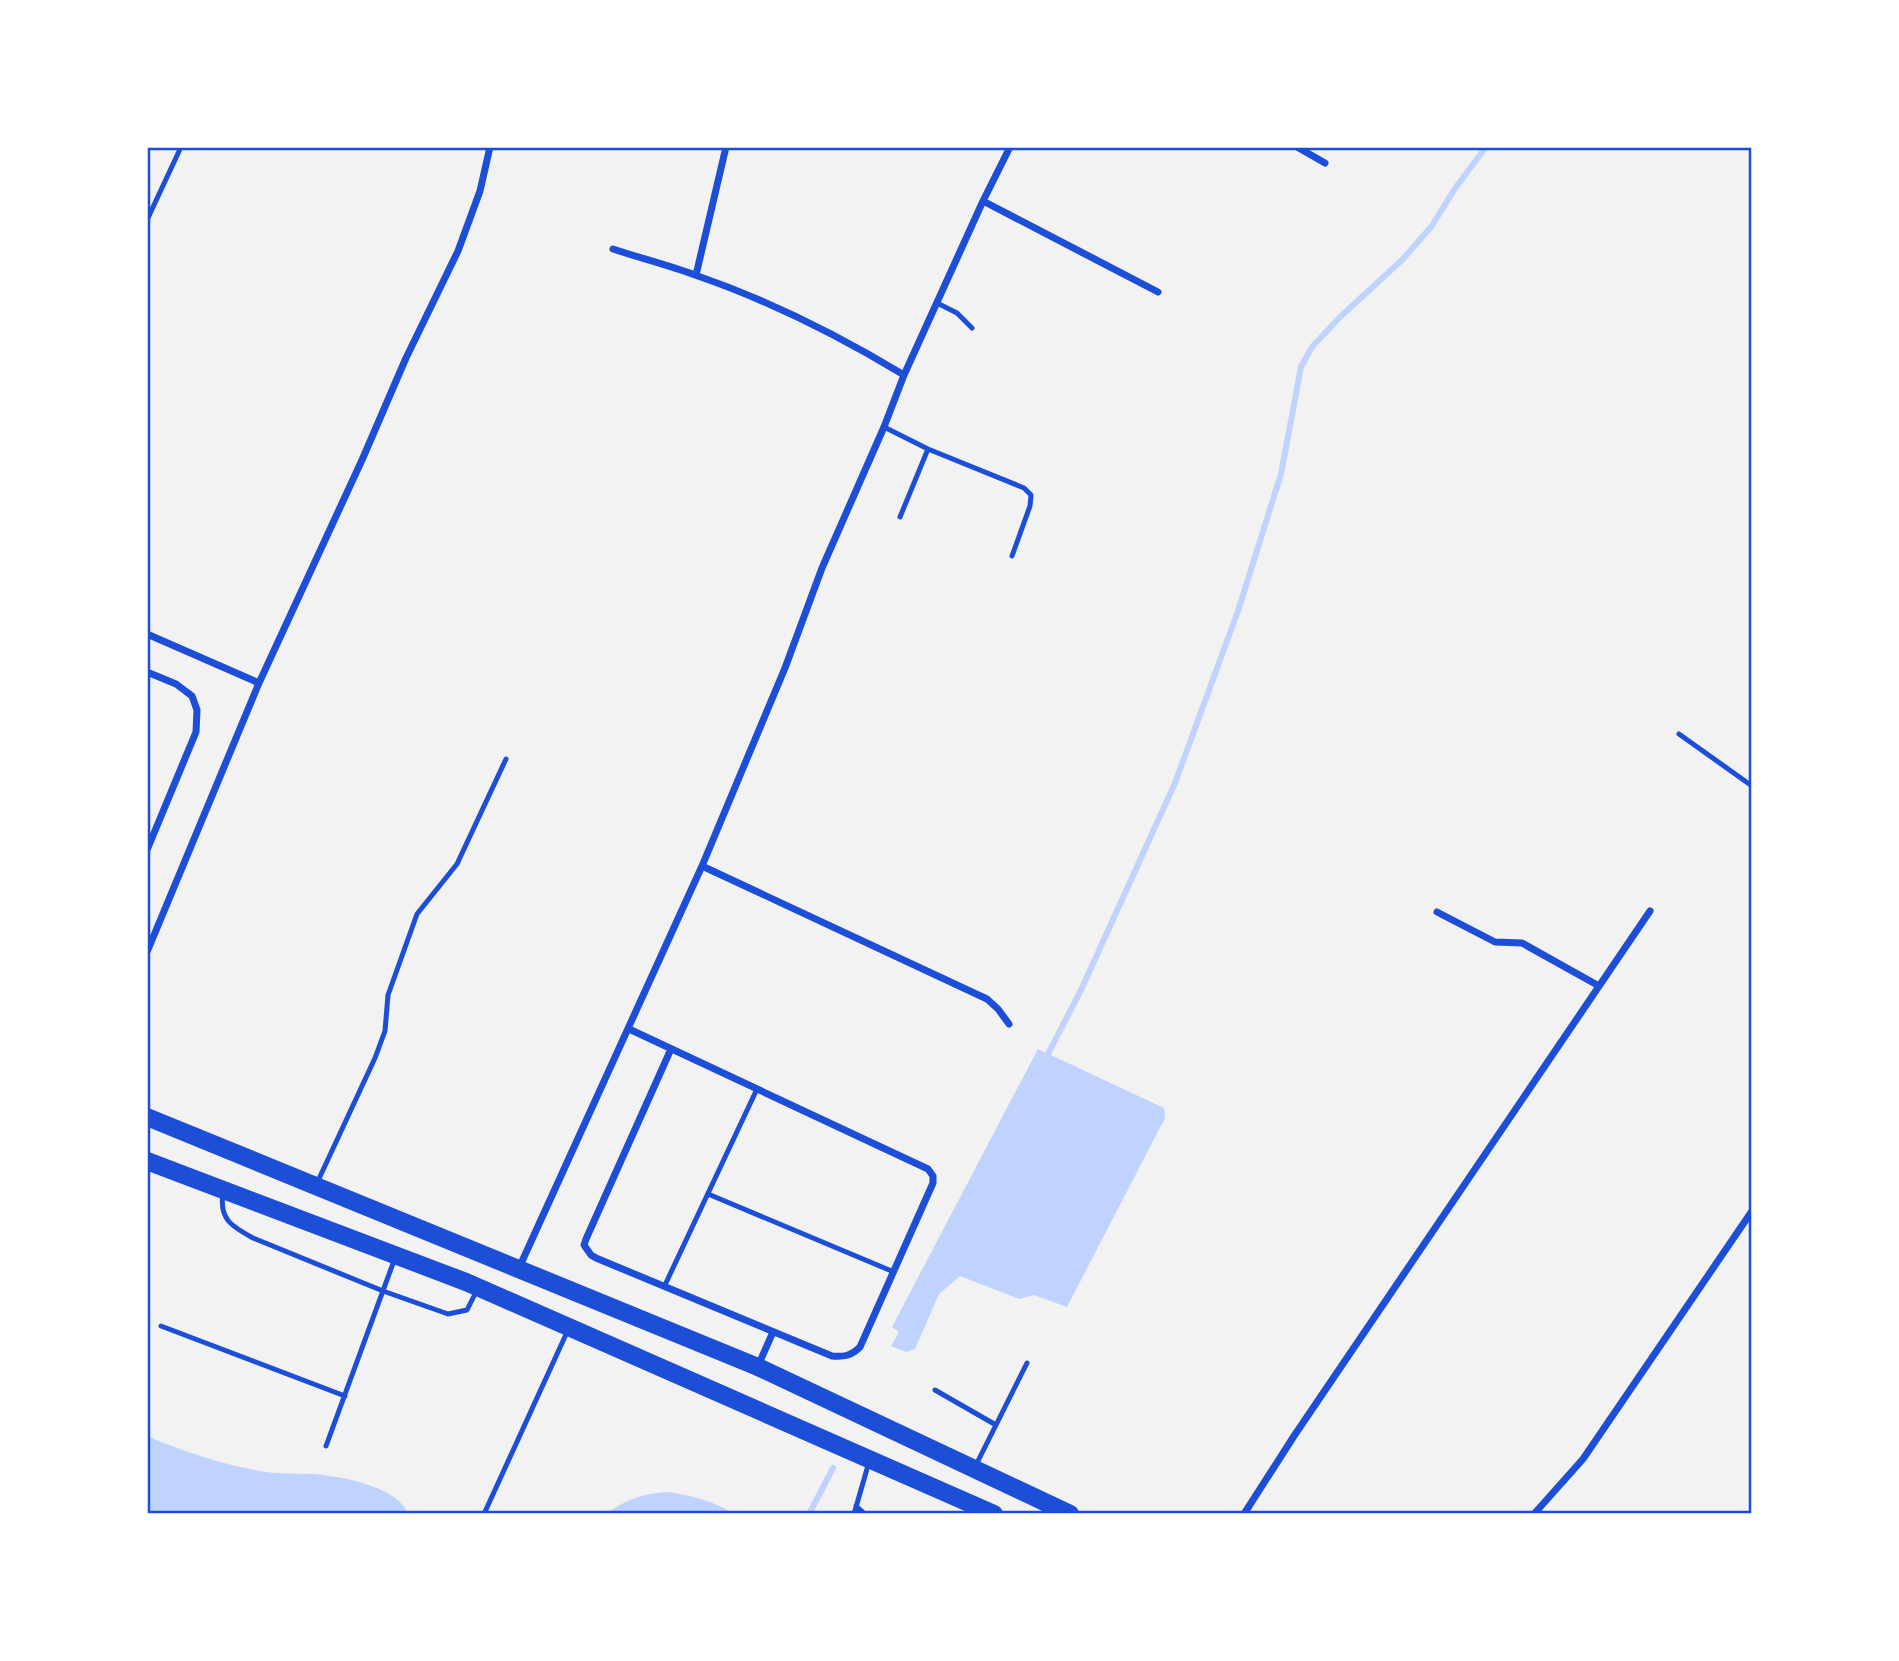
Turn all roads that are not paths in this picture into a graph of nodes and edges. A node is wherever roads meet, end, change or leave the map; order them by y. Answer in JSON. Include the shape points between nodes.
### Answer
{"nodes":[{"id":1,"x":181,"y":147,"type":"edge"},
{"id":2,"x":490,"y":147,"type":"edge"},
{"id":3,"x":726,"y":147,"type":"edge"},
{"id":4,"x":1010,"y":147,"type":"edge"},
{"id":5,"x":1297,"y":147,"type":"edge"},
{"id":6,"x":1325,"y":163,"type":"dead end"},
{"id":7,"x":982,"y":201,"type":"junction"},
{"id":8,"x":147,"y":220,"type":"edge"},
{"id":9,"x":613,"y":249,"type":"dead end"},
{"id":10,"x":695,"y":275,"type":"junction"},
{"id":11,"x":1158,"y":292,"type":"dead end"},
{"id":12,"x":937,"y":303,"type":"junction"},
{"id":13,"x":972,"y":328,"type":"dead end"},
{"id":14,"x":904,"y":375,"type":"junction"},
{"id":15,"x":884,"y":427,"type":"junction"},
{"id":16,"x":928,"y":449,"type":"junction"},
{"id":17,"x":900,"y":517,"type":"dead end"},
{"id":18,"x":1012,"y":556,"type":"dead end"},
{"id":19,"x":147,"y":634,"type":"edge"},
{"id":20,"x":147,"y":672,"type":"edge"},
{"id":21,"x":259,"y":683,"type":"junction"},
{"id":22,"x":1679,"y":734,"type":"dead end"},
{"id":23,"x":506,"y":758,"type":"dead end"},
{"id":24,"x":1752,"y":786,"type":"edge"},
{"id":25,"x":147,"y":850,"type":"edge"},
{"id":26,"x":702,"y":866,"type":"junction"},
{"id":27,"x":1650,"y":911,"type":"dead end"},
{"id":28,"x":1437,"y":912,"type":"dead end"},
{"id":29,"x":147,"y":952,"type":"edge"},
{"id":30,"x":1599,"y":986,"type":"junction"},
{"id":31,"x":1009,"y":1024,"type":"dead end"},
{"id":32,"x":629,"y":1029,"type":"junction"},
{"id":33,"x":671,"y":1049,"type":"junction"},
{"id":34,"x":757,"y":1089,"type":"junction"},
{"id":35,"x":147,"y":1118,"type":"edge"},
{"id":36,"x":147,"y":1161,"type":"edge"},
{"id":37,"x":316,"y":1185,"type":"junction"},
{"id":38,"x":224,"y":1190,"type":"junction"},
{"id":39,"x":708,"y":1194,"type":"junction"},
{"id":40,"x":1752,"y":1211,"type":"edge"},
{"id":41,"x":396,"y":1255,"type":"junction"},
{"id":42,"x":519,"y":1269,"type":"junction"},
{"id":43,"x":894,"y":1272,"type":"junction"},
{"id":44,"x":665,"y":1285,"type":"junction"},
{"id":45,"x":478,"y":1288,"type":"junction"},
{"id":46,"x":383,"y":1291,"type":"junction"},
{"id":47,"x":160,"y":1326,"type":"dead end"},
{"id":48,"x":569,"y":1327,"type":"junction"},
{"id":49,"x":772,"y":1332,"type":"junction"},
{"id":50,"x":1027,"y":1363,"type":"dead end"},
{"id":51,"x":758,"y":1367,"type":"junction"},
{"id":52,"x":935,"y":1391,"type":"dead end"},
{"id":53,"x":345,"y":1396,"type":"junction"},
{"id":54,"x":996,"y":1425,"type":"junction"},
{"id":55,"x":326,"y":1446,"type":"dead end"},
{"id":56,"x":870,"y":1459,"type":"junction"},
{"id":57,"x":973,"y":1470,"type":"junction"},
{"id":58,"x":856,"y":1506,"type":"junction"},
{"id":59,"x":484,"y":1514,"type":"edge"},
{"id":60,"x":854,"y":1514,"type":"edge"},
{"id":61,"x":865,"y":1514,"type":"edge"},
{"id":62,"x":994,"y":1514,"type":"edge"},
{"id":63,"x":1070,"y":1514,"type":"edge"},
{"id":64,"x":1244,"y":1514,"type":"edge"},
{"id":65,"x":1534,"y":1514,"type":"edge"}],
"edges":[{"from":1,"to":8,"type":"lane"},
{"from":2,"to":21,"type":"street","via":[[458,251]]},
{"from":3,"to":10,"type":"street"},
{"from":4,"to":7,"type":"street"},
{"from":5,"to":6,"type":"street"},
{"from":7,"to":11,"type":"street"},
{"from":7,"to":12,"type":"street"},
{"from":9,"to":10,"type":"street"},
{"from":10,"to":14,"type":"street","via":[[815,326]]},
{"from":12,"to":13,"type":"lane"},
{"from":12,"to":14,"type":"street"},
{"from":14,"to":15,"type":"street"},
{"from":15,"to":16,"type":"lane"},
{"from":15,"to":26,"type":"street"},
{"from":16,"to":17,"type":"lane"},
{"from":16,"to":18,"type":"lane","via":[[1024,488],[1031,495]]},
{"from":19,"to":21,"type":"street"},
{"from":20,"to":25,"type":"street","via":[[192,696],[197,732]]},
{"from":21,"to":29,"type":"street"},
{"from":22,"to":24,"type":"lane"},
{"from":23,"to":37,"type":"lane","via":[[457,864],[417,914],[388,995],[382,1040]]},
{"from":26,"to":31,"type":"street","via":[[987,999]]},
{"from":26,"to":32,"type":"street"},
{"from":27,"to":30,"type":"street"},
{"from":28,"to":30,"type":"street","via":[[1495,942],[1522,943]]},
{"from":30,"to":64,"type":"street"},
{"from":32,"to":33,"type":"street"},
{"from":32,"to":42,"type":"street"},
{"from":33,"to":34,"type":"street"},
{"from":33,"to":44,"type":"street","via":[[584,1245],[591,1255]]},
{"from":34,"to":39,"type":"lane"},
{"from":34,"to":43,"type":"street","via":[[931,1172],[933,1183]]},
{"from":35,"to":37,"type":"main road"},
{"from":36,"to":38,"type":"main road"},
{"from":37,"to":42,"type":"main road"},
{"from":38,"to":41,"type":"main road"},
{"from":38,"to":46,"type":"lane","via":[[221,1208],[237,1229]]},
{"from":39,"to":43,"type":"lane"},
{"from":39,"to":44,"type":"lane"},
{"from":40,"to":65,"type":"street","via":[[1583,1459]]},
{"from":41,"to":45,"type":"main road"},
{"from":41,"to":46,"type":"lane"},
{"from":42,"to":51,"type":"main road"},
{"from":43,"to":49,"type":"street","via":[[854,1353],[832,1356]]},
{"from":44,"to":49,"type":"street"},
{"from":45,"to":46,"type":"lane","via":[[467,1310],[448,1314]]},
{"from":45,"to":48,"type":"main road"},
{"from":46,"to":53,"type":"lane"},
{"from":47,"to":53,"type":"lane"},
{"from":48,"to":56,"type":"main road"},
{"from":48,"to":59,"type":"lane"},
{"from":49,"to":51,"type":"street"},
{"from":50,"to":54,"type":"lane"},
{"from":51,"to":57,"type":"main road"},
{"from":52,"to":54,"type":"lane"},
{"from":53,"to":55,"type":"lane"},
{"from":54,"to":57,"type":"lane"},
{"from":56,"to":58,"type":"lane"},
{"from":56,"to":62,"type":"main road"},
{"from":57,"to":63,"type":"main road"},
{"from":58,"to":60,"type":"lane"},
{"from":58,"to":61,"type":"lane"}]}
